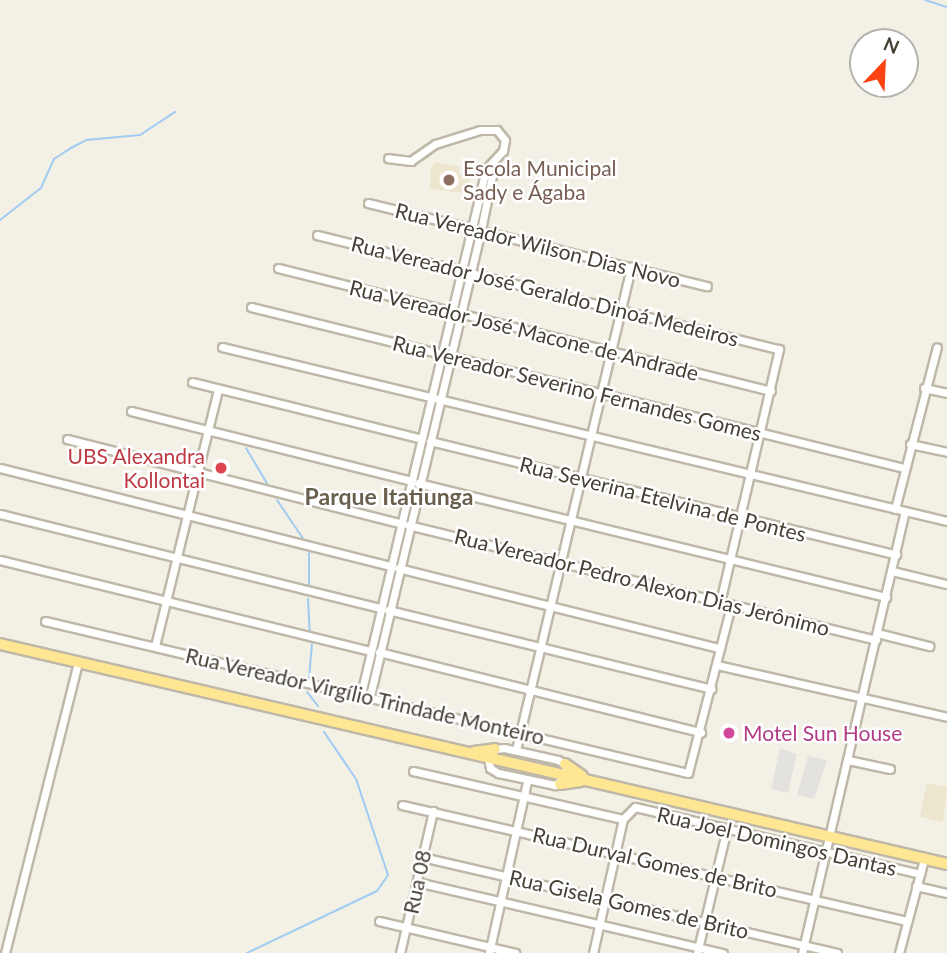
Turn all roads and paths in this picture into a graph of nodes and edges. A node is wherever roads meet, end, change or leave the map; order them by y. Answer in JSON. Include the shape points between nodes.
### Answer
{"nodes":[{"id":1,"x":388,"y":158,"type":"dead end"},
{"id":2,"x":368,"y":203,"type":"dead end"},
{"id":3,"x":476,"y":229,"type":"junction"},
{"id":4,"x":317,"y":235,"type":"dead end"},
{"id":5,"x":631,"y":267,"type":"junction"},
{"id":6,"x":278,"y":268,"type":"dead end"},
{"id":7,"x":462,"y":270,"type":"junction"},
{"id":8,"x":471,"y":272,"type":"junction"},
{"id":9,"x":707,"y":286,"type":"dead end"},
{"id":10,"x":251,"y":307,"type":"dead end"},
{"id":11,"x":622,"y":310,"type":"junction"},
{"id":12,"x":456,"y":314,"type":"junction"},
{"id":13,"x":937,"y":346,"type":"dead end"},
{"id":14,"x":222,"y":347,"type":"dead end"},
{"id":15,"x":611,"y":352,"type":"junction"},
{"id":16,"x":447,"y":356,"type":"junction"},
{"id":17,"x":192,"y":382,"type":"dead end"},
{"id":18,"x":924,"y":388,"type":"junction"},
{"id":19,"x":218,"y":389,"type":"junction"},
{"id":20,"x":771,"y":391,"type":"junction"},
{"id":21,"x":602,"y":394,"type":"junction"},
{"id":22,"x":947,"y":394,"type":"edge"},
{"id":23,"x":437,"y":398,"type":"junction"},
{"id":24,"x":131,"y":411,"type":"dead end"},
{"id":25,"x":208,"y":430,"type":"junction"},
{"id":26,"x":761,"y":433,"type":"junction"},
{"id":27,"x":592,"y":437,"type":"junction"},
{"id":28,"x":66,"y":439,"type":"dead end"},
{"id":29,"x":426,"y":440,"type":"junction"},
{"id":30,"x":910,"y":444,"type":"junction"},
{"id":31,"x":947,"y":452,"type":"edge"},
{"id":32,"x":0,"y":468,"type":"edge"},
{"id":33,"x":904,"y":468,"type":"junction"},
{"id":34,"x":197,"y":473,"type":"junction"},
{"id":35,"x":751,"y":475,"type":"junction"},
{"id":36,"x":581,"y":480,"type":"junction"},
{"id":37,"x":414,"y":482,"type":"junction"},
{"id":38,"x":895,"y":509,"type":"junction"},
{"id":39,"x":905,"y":512,"type":"junction"},
{"id":40,"x":0,"y":513,"type":"edge"},
{"id":41,"x":187,"y":514,"type":"junction"},
{"id":42,"x":740,"y":518,"type":"junction"},
{"id":43,"x":571,"y":521,"type":"junction"},
{"id":44,"x":947,"y":521,"type":"edge"},
{"id":45,"x":403,"y":524,"type":"junction"},
{"id":46,"x":896,"y":555,"type":"junction"},
{"id":47,"x":177,"y":558,"type":"junction"},
{"id":48,"x":0,"y":560,"type":"edge"},
{"id":49,"x":731,"y":561,"type":"junction"},
{"id":50,"x":561,"y":564,"type":"junction"},
{"id":51,"x":394,"y":567,"type":"junction"},
{"id":52,"x":892,"y":571,"type":"junction"},
{"id":53,"x":946,"y":584,"type":"edge"},
{"id":54,"x":886,"y":597,"type":"junction"},
{"id":55,"x":166,"y":601,"type":"junction"},
{"id":56,"x":720,"y":602,"type":"junction"},
{"id":57,"x":731,"y":605,"type":"junction"},
{"id":58,"x":551,"y":606,"type":"junction"},
{"id":59,"x":384,"y":609,"type":"junction"},
{"id":60,"x":45,"y":621,"type":"dead end"},
{"id":61,"x":876,"y":636,"type":"junction"},
{"id":62,"x":0,"y":644,"type":"edge"},
{"id":63,"x":155,"y":646,"type":"junction"},
{"id":64,"x":929,"y":646,"type":"dead end"},
{"id":65,"x":541,"y":648,"type":"junction"},
{"id":66,"x":720,"y":648,"type":"junction"},
{"id":67,"x":375,"y":652,"type":"junction"},
{"id":68,"x":78,"y":662,"type":"junction"},
{"id":69,"x":717,"y":665,"type":"junction"},
{"id":70,"x":710,"y":689,"type":"junction"},
{"id":71,"x":530,"y":691,"type":"junction"},
{"id":72,"x":361,"y":694,"type":"junction"},
{"id":73,"x":370,"y":696,"type":"junction"},
{"id":74,"x":863,"y":697,"type":"junction"},
{"id":75,"x":947,"y":717,"type":"edge"},
{"id":76,"x":701,"y":732,"type":"junction"},
{"id":77,"x":520,"y":733,"type":"junction"},
{"id":78,"x":516,"y":750,"type":"junction"},
{"id":79,"x":469,"y":754,"type":"junction"},
{"id":80,"x":491,"y":758,"type":"junction"},
{"id":81,"x":848,"y":760,"type":"junction"},
{"id":82,"x":890,"y":769,"type":"dead end"},
{"id":83,"x":413,"y":771,"type":"dead end"},
{"id":84,"x":564,"y":774,"type":"junction"},
{"id":85,"x":527,"y":781,"type":"junction"},
{"id":86,"x":524,"y":797,"type":"junction"},
{"id":87,"x":402,"y":804,"type":"dead end"},
{"id":88,"x":433,"y":811,"type":"junction"},
{"id":89,"x":623,"y":819,"type":"junction"},
{"id":90,"x":727,"y":828,"type":"junction"},
{"id":91,"x":516,"y":831,"type":"junction"},
{"id":92,"x":830,"y":837,"type":"junction"},
{"id":93,"x":616,"y":852,"type":"junction"},
{"id":94,"x":827,"y":852,"type":"junction"},
{"id":95,"x":422,"y":857,"type":"junction"},
{"id":96,"x":924,"y":859,"type":"junction"},
{"id":97,"x":947,"y":864,"type":"edge"},
{"id":98,"x":920,"y":874,"type":"junction"},
{"id":99,"x":506,"y":876,"type":"junction"},
{"id":100,"x":715,"y":876,"type":"junction"},
{"id":101,"x":416,"y":882,"type":"junction"},
{"id":102,"x":916,"y":886,"type":"junction"},
{"id":103,"x":947,"y":893,"type":"edge"},
{"id":104,"x":605,"y":899,"type":"junction"},
{"id":105,"x":815,"y":899,"type":"junction"},
{"id":106,"x":502,"y":901,"type":"junction"},
{"id":107,"x":379,"y":921,"type":"dead end"},
{"id":108,"x":704,"y":921,"type":"junction"},
{"id":109,"x":907,"y":921,"type":"junction"},
{"id":110,"x":599,"y":924,"type":"junction"},
{"id":111,"x":407,"y":928,"type":"junction"},
{"id":112,"x":803,"y":949,"type":"edge"},
{"id":113,"x":490,"y":950,"type":"edge"},
{"id":114,"x":697,"y":950,"type":"edge"},
{"id":115,"x":5,"y":953,"type":"edge"},
{"id":116,"x":400,"y":953,"type":"edge"},
{"id":117,"x":515,"y":953,"type":"edge"},
{"id":118,"x":593,"y":953,"type":"edge"},
{"id":119,"x":723,"y":953,"type":"edge"},
{"id":120,"x":837,"y":953,"type":"edge"},
{"id":121,"x":899,"y":953,"type":"edge"}],
"edges":[{"from":1,"to":3,"type":"street","via":[[411,161],[435,144],[491,129],[502,133],[505,146],[486,169]]},
{"from":2,"to":3,"type":"street","name":"Rua Vereador Wilson Dias Novo"},
{"from":3,"to":5,"type":"street","name":"Rua Vereador Wilson Dias Novo"},
{"from":3,"to":7,"type":"street"},
{"from":3,"to":8,"type":"street"},
{"from":4,"to":7,"type":"street","name":"Rua Vereador José Geraldo Dinoá Medeiros"},
{"from":5,"to":9,"type":"street","name":"Rua Vereador Wilson Dias Novo"},
{"from":5,"to":11,"type":"street"},
{"from":6,"to":12,"type":"street","name":"Rua Vereador José Macone de Andrade"},
{"from":7,"to":8,"type":"street","name":"Rua Vereador José Geraldo Dinoá Medeiros"},
{"from":7,"to":12,"type":"street"},
{"from":8,"to":11,"type":"street","name":"Rua Vereador José Geraldo Dinoá Medeiros"},
{"from":8,"to":12,"type":"street"},
{"from":10,"to":16,"type":"street","name":"Rua Vereador Severino Fernandes Gomes"},
{"from":11,"to":15,"type":"street"},
{"from":11,"to":20,"type":"street","name":"Rua Vereador José Geraldo Dinoá Medeiros","via":[[773,347],[780,351]]},
{"from":12,"to":15,"type":"street","name":"Rua Vereador José Macone de Andrade"},
{"from":12,"to":16,"type":"street"},
{"from":13,"to":18,"type":"street"},
{"from":14,"to":23,"type":"street"},
{"from":15,"to":20,"type":"street","name":"Rua Vereador José Macone de Andrade"},
{"from":15,"to":21,"type":"street"},
{"from":16,"to":21,"type":"street","name":"Rua Vereador Severino Fernandes Gomes"},
{"from":16,"to":23,"type":"street"},
{"from":17,"to":19,"type":"street","name":"Rua Severina Etelvina de Pontes"},
{"from":18,"to":22,"type":"street"},
{"from":18,"to":30,"type":"street"},
{"from":19,"to":25,"type":"street"},
{"from":19,"to":29,"type":"street","name":"Rua Severina Etelvina de Pontes"},
{"from":20,"to":26,"type":"street"},
{"from":21,"to":26,"type":"street","name":"Rua Vereador Severino Fernandes Gomes"},
{"from":21,"to":27,"type":"street"},
{"from":23,"to":27,"type":"street"},
{"from":23,"to":29,"type":"street"},
{"from":24,"to":25,"type":"street"},
{"from":25,"to":34,"type":"street"},
{"from":25,"to":37,"type":"street"},
{"from":26,"to":33,"type":"street","name":"Rua Vereador Severino Fernandes Gomes"},
{"from":26,"to":35,"type":"street"},
{"from":27,"to":35,"type":"street"},
{"from":27,"to":36,"type":"street"},
{"from":28,"to":34,"type":"street","name":"Rua Vereador Pedro Alexon Dias Jerônimo"},
{"from":29,"to":36,"type":"street","name":"Rua Severina Etelvina de Pontes"},
{"from":29,"to":37,"type":"street"},
{"from":30,"to":31,"type":"street"},
{"from":30,"to":33,"type":"street"},
{"from":32,"to":41,"type":"street"},
{"from":33,"to":38,"type":"street"},
{"from":34,"to":41,"type":"street"},
{"from":34,"to":45,"type":"street","name":"Rua Vereador Pedro Alexon Dias Jerônimo"},
{"from":35,"to":38,"type":"street"},
{"from":35,"to":42,"type":"street"},
{"from":36,"to":42,"type":"street","name":"Rua Severina Etelvina de Pontes"},
{"from":36,"to":43,"type":"street"},
{"from":37,"to":43,"type":"street"},
{"from":37,"to":45,"type":"street"},
{"from":38,"to":39,"type":"street"},
{"from":39,"to":44,"type":"street"},
{"from":39,"to":46,"type":"street"},
{"from":40,"to":47,"type":"street"},
{"from":41,"to":47,"type":"street"},
{"from":41,"to":51,"type":"street"},
{"from":42,"to":46,"type":"street","name":"Rua Severina Etelvina de Pontes"},
{"from":42,"to":49,"type":"street"},
{"from":43,"to":49,"type":"street"},
{"from":43,"to":50,"type":"street"},
{"from":45,"to":50,"type":"street","name":"Rua Vereador Pedro Alexon Dias Jerônimo"},
{"from":45,"to":51,"type":"street"},
{"from":46,"to":52,"type":"street"},
{"from":47,"to":55,"type":"street"},
{"from":47,"to":59,"type":"street"},
{"from":48,"to":55,"type":"street"},
{"from":49,"to":54,"type":"street"},
{"from":49,"to":56,"type":"street"},
{"from":50,"to":56,"type":"street","name":"Rua Vereador Pedro Alexon Dias Jerônimo"},
{"from":50,"to":58,"type":"street"},
{"from":51,"to":58,"type":"street"},
{"from":51,"to":59,"type":"street"},
{"from":52,"to":53,"type":"street"},
{"from":52,"to":54,"type":"street"},
{"from":54,"to":61,"type":"street"},
{"from":55,"to":63,"type":"street"},
{"from":55,"to":67,"type":"street"},
{"from":56,"to":57,"type":"street","name":"Rua Vereador Pedro Alexon Dias Jerônimo"},
{"from":57,"to":61,"type":"street","name":"Rua Vereador Pedro Alexon Dias Jerônimo"},
{"from":57,"to":66,"type":"street"},
{"from":58,"to":65,"type":"street"},
{"from":58,"to":66,"type":"street"},
{"from":59,"to":65,"type":"street"},
{"from":59,"to":67,"type":"street"},
{"from":60,"to":63,"type":"street","name":"Rua Vereador Virgílio Trindade Monteiro"},
{"from":61,"to":64,"type":"street","name":"Rua Vereador Pedro Alexon Dias Jerônimo"},
{"from":61,"to":74,"type":"street"},
{"from":62,"to":68,"type":"main road"},
{"from":63,"to":72,"type":"street","name":"Rua Vereador Virgílio Trindade Monteiro"},
{"from":65,"to":70,"type":"street"},
{"from":65,"to":71,"type":"street"},
{"from":66,"to":69,"type":"street"},
{"from":67,"to":71,"type":"street"},
{"from":67,"to":72,"type":"street"},
{"from":67,"to":73,"type":"street"},
{"from":68,"to":79,"type":"main road"},
{"from":68,"to":115,"type":"street"},
{"from":69,"to":70,"type":"street"},
{"from":69,"to":74,"type":"street"},
{"from":70,"to":76,"type":"street"},
{"from":71,"to":76,"type":"street"},
{"from":71,"to":77,"type":"street"},
{"from":72,"to":73,"type":"street","name":"Rua Vereador Virgílio Trindade Monteiro"},
{"from":73,"to":77,"type":"street","name":"Rua Vereador Virgílio Trindade Monteiro"},
{"from":74,"to":75,"type":"street"},
{"from":74,"to":81,"type":"street"},
{"from":76,"to":77,"type":"street","name":"Rua Vereador Virgílio Trindade Monteiro","via":[[692,769],[685,773]]},
{"from":77,"to":78,"type":"street"},
{"from":78,"to":80,"type":"street"},
{"from":78,"to":84,"type":"street"},
{"from":79,"to":80,"type":"main road"},
{"from":79,"to":80,"type":"main road"},
{"from":80,"to":84,"type":"main road"},
{"from":80,"to":85,"type":"street"},
{"from":81,"to":82,"type":"street"},
{"from":81,"to":92,"type":"street"},
{"from":83,"to":86,"type":"street"},
{"from":84,"to":85,"type":"street"},
{"from":84,"to":92,"type":"main road"},
{"from":85,"to":86,"type":"street"},
{"from":86,"to":89,"type":"street"},
{"from":86,"to":91,"type":"street"},
{"from":87,"to":88,"type":"street","name":"Rua Durval Gomes de Brito"},
{"from":88,"to":91,"type":"street","name":"Rua Durval Gomes de Brito"},
{"from":88,"to":95,"type":"street","name":"Rua 08"},
{"from":89,"to":90,"type":"street","name":"Rua Joel Domingos Dantas","via":[[635,807]]},
{"from":89,"to":93,"type":"street"},
{"from":90,"to":94,"type":"street","name":"Rua Joel Domingos Dantas"},
{"from":90,"to":100,"type":"street"},
{"from":91,"to":93,"type":"street","name":"Rua Durval Gomes de Brito"},
{"from":91,"to":99,"type":"street"},
{"from":92,"to":94,"type":"street"},
{"from":92,"to":96,"type":"main road"},
{"from":93,"to":100,"type":"street","name":"Rua Durval Gomes de Brito"},
{"from":93,"to":104,"type":"street"},
{"from":94,"to":98,"type":"street","name":"Rua Joel Domingos Dantas"},
{"from":94,"to":105,"type":"street"},
{"from":95,"to":99,"type":"street","name":"Rua Gisela Gomes de Brito"},
{"from":95,"to":101,"type":"street","name":"Rua 08"},
{"from":96,"to":97,"type":"main road"},
{"from":96,"to":98,"type":"street"},
{"from":98,"to":102,"type":"street"},
{"from":99,"to":104,"type":"street","name":"Rua Gisela Gomes de Brito"},
{"from":99,"to":106,"type":"street"},
{"from":100,"to":105,"type":"street","name":"Rua Durval Gomes de Brito"},
{"from":100,"to":108,"type":"street"},
{"from":101,"to":106,"type":"street"},
{"from":101,"to":111,"type":"street","name":"Rua 08"},
{"from":102,"to":103,"type":"street"},
{"from":102,"to":109,"type":"street"},
{"from":104,"to":108,"type":"street","name":"Rua Gisela Gomes de Brito"},
{"from":104,"to":110,"type":"street"},
{"from":105,"to":109,"type":"street","name":"Rua Durval Gomes de Brito"},
{"from":105,"to":112,"type":"street"},
{"from":106,"to":110,"type":"street"},
{"from":106,"to":113,"type":"street"},
{"from":107,"to":111,"type":"street"},
{"from":108,"to":112,"type":"street","name":"Rua Gisela Gomes de Brito"},
{"from":108,"to":114,"type":"street"},
{"from":109,"to":121,"type":"street"},
{"from":110,"to":114,"type":"street"},
{"from":110,"to":118,"type":"street"},
{"from":111,"to":113,"type":"street"},
{"from":111,"to":116,"type":"street","name":"Rua 08"},
{"from":112,"to":120,"type":"street","name":"Rua Gisela Gomes de Brito"},
{"from":113,"to":117,"type":"street"},
{"from":114,"to":119,"type":"street"}]}
